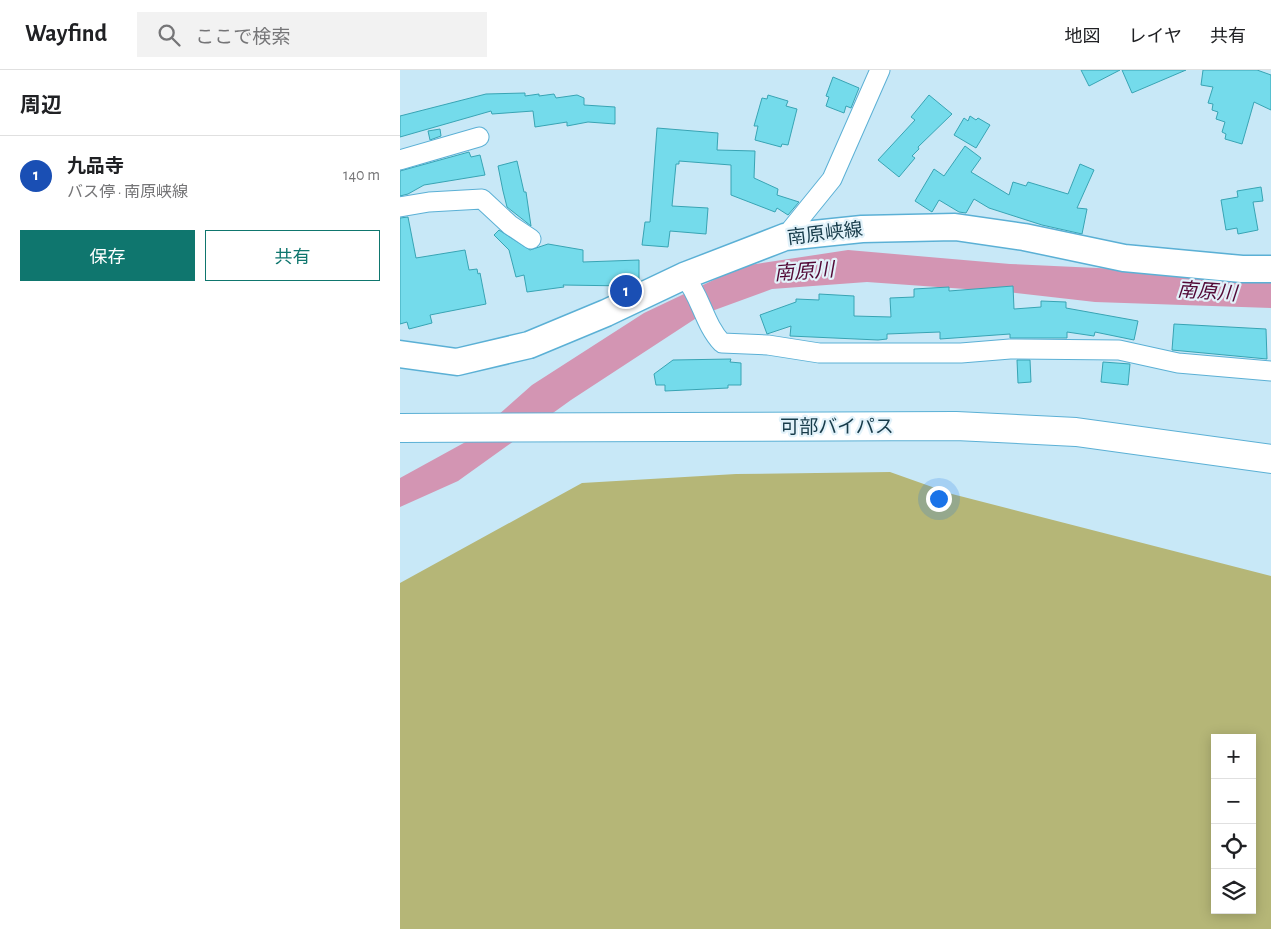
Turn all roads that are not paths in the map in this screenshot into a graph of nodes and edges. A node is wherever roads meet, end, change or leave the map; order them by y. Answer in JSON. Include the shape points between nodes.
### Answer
{"nodes":[{"id":1,"x":880,"y":70,"type":"edge"},
{"id":2,"x":479,"y":138,"type":"dead end"},
{"id":3,"x":400,"y":160,"type":"edge"},
{"id":4,"x":400,"y":207,"type":"edge"},
{"id":5,"x":785,"y":237,"type":"junction"},
{"id":6,"x":531,"y":239,"type":"dead end"},
{"id":7,"x":1271,"y":270,"type":"edge"},
{"id":8,"x":688,"y":281,"type":"junction"},
{"id":9,"x":400,"y":354,"type":"edge"},
{"id":10,"x":1271,"y":371,"type":"edge"},
{"id":11,"x":400,"y":428,"type":"edge"},
{"id":12,"x":1271,"y":459,"type":"edge"}],
"edges":[{"from":1,"to":5,"type":"street","via":[[832,179]]},
{"from":2,"to":3,"type":"street"},
{"from":4,"to":6,"type":"street","via":[[429,202],[482,200]]},
{"from":5,"to":7,"type":"main road","name":"南原峡線","via":[[862,228],[955,227],[1024,237],[1124,258]]},
{"from":5,"to":8,"type":"main road","name":"南原峡線"},
{"from":8,"to":9,"type":"main road","name":"南原峡線","via":[[530,345],[457,362]]},
{"from":8,"to":10,"type":"street","via":[[712,332],[722,343],[768,345],[819,353],[1118,350],[1178,363]]},
{"from":11,"to":12,"type":"highway","name":"可部バイパス","via":[[956,426],[1067,431]]}]}
